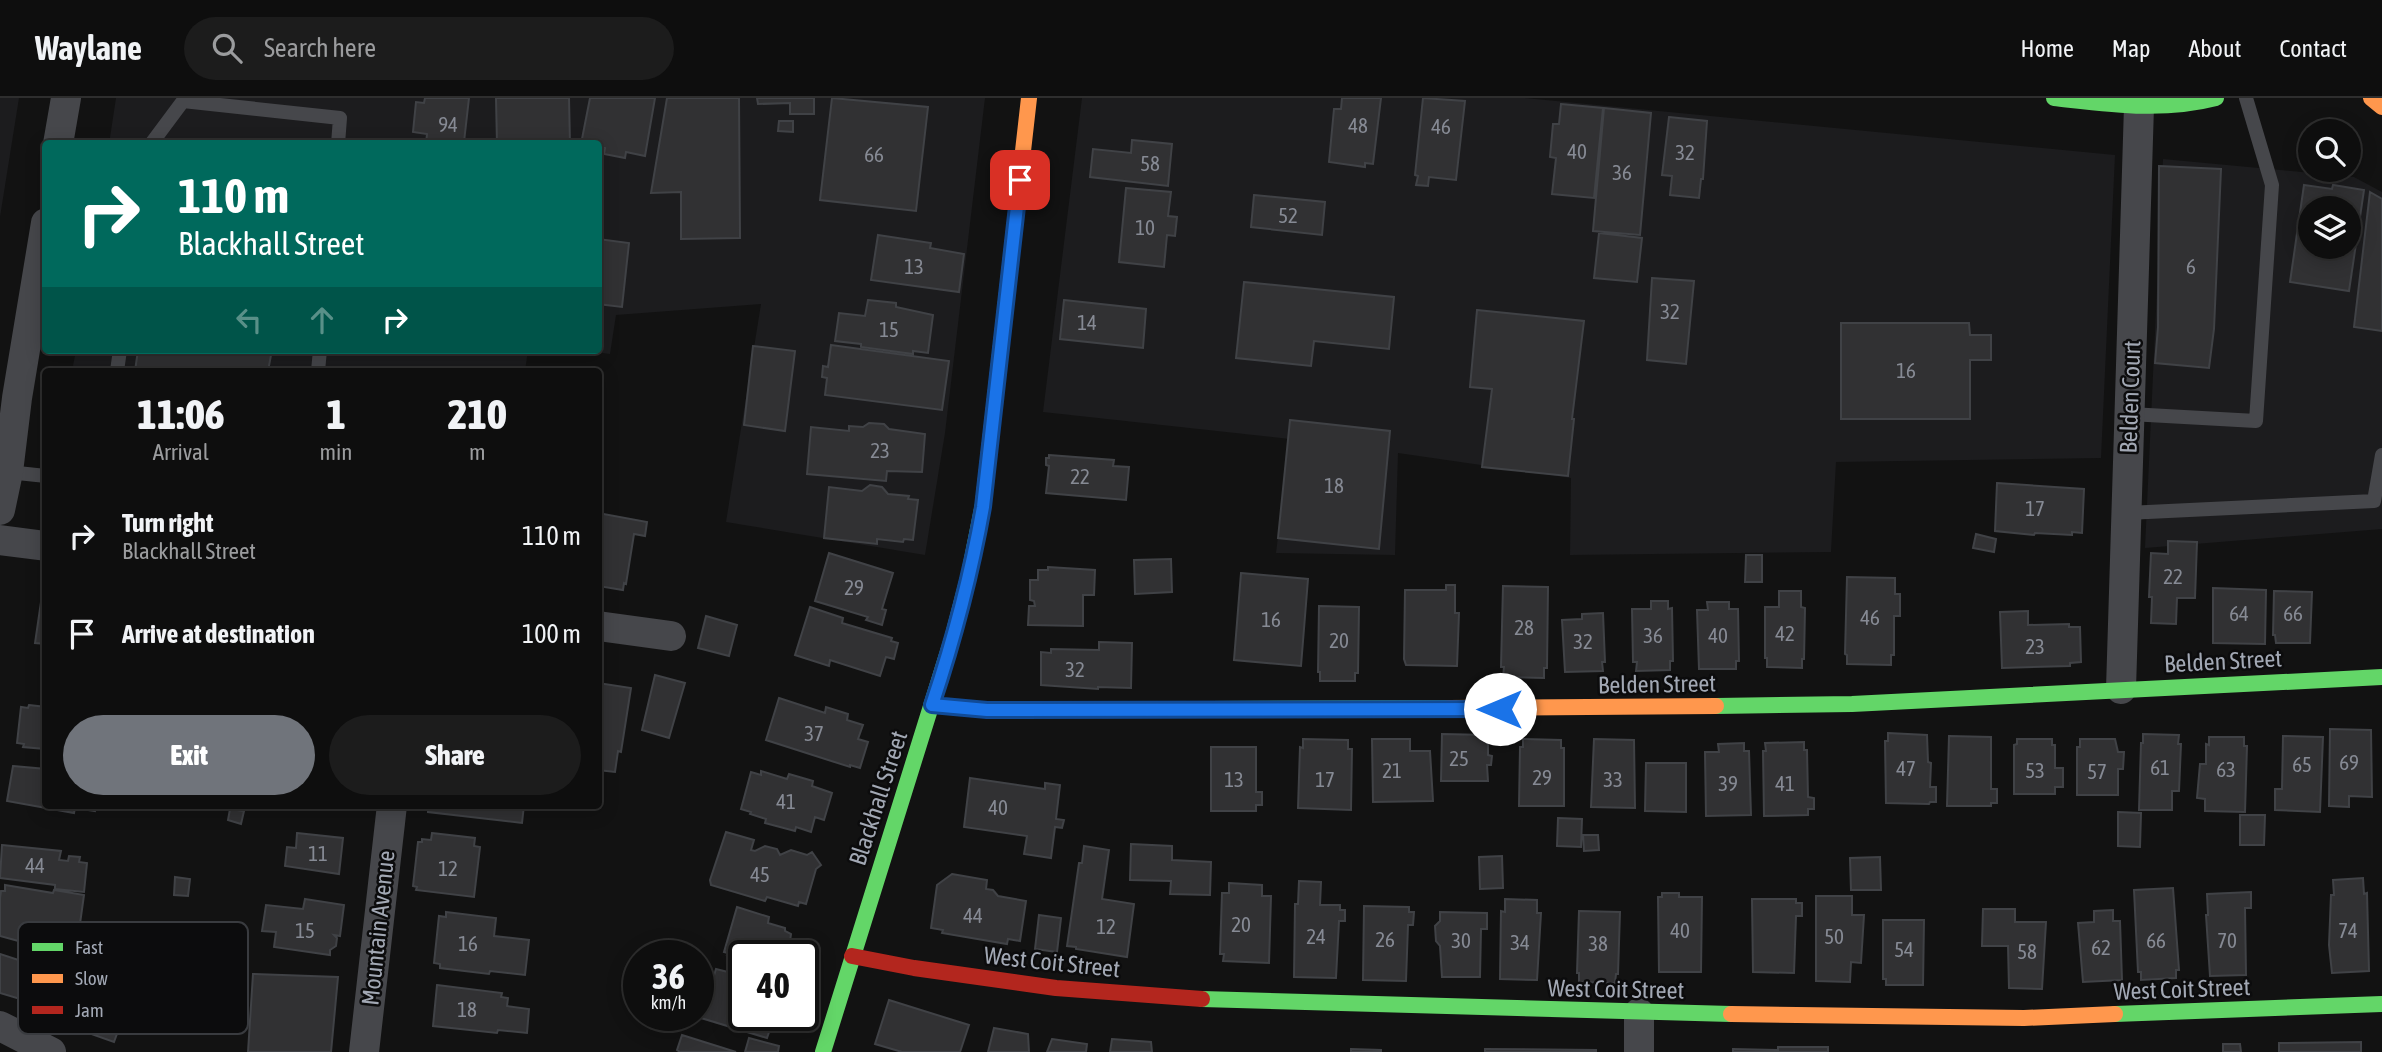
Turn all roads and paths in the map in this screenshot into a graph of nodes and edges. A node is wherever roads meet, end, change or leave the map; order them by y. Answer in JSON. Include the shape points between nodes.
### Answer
{"nodes":[{"id":1,"x":66,"y":98,"type":"edge"},
{"id":2,"x":1029,"y":98,"type":"edge"},
{"id":3,"x":2054,"y":98,"type":"edge"},
{"id":4,"x":2216,"y":98,"type":"edge"},
{"id":5,"x":2246,"y":98,"type":"edge"},
{"id":6,"x":2371,"y":98,"type":"edge"},
{"id":7,"x":2139,"y":106,"type":"junction"},
{"id":8,"x":2382,"y":107,"type":"edge"},
{"id":9,"x":59,"y":140,"type":"edge"},
{"id":10,"x":154,"y":140,"type":"edge"},
{"id":11,"x":338,"y":140,"type":"edge"},
{"id":12,"x":42,"y":242,"type":"edge"},
{"id":13,"x":9,"y":396,"type":"edge"},
{"id":14,"x":2130,"y":414,"type":"junction"},
{"id":15,"x":2382,"y":455,"type":"edge"},
{"id":16,"x":8,"y":472,"type":"junction"},
{"id":17,"x":42,"y":476,"type":"edge"},
{"id":18,"x":0,"y":510,"type":"edge"},
{"id":19,"x":2127,"y":513,"type":"junction"},
{"id":20,"x":0,"y":540,"type":"edge"},
{"id":21,"x":42,"y":546,"type":"edge"},
{"id":22,"x":602,"y":627,"type":"edge"},
{"id":23,"x":671,"y":636,"type":"dead end"},
{"id":24,"x":2382,"y":677,"type":"edge"},
{"id":25,"x":2121,"y":689,"type":"junction"},
{"id":26,"x":932,"y":705,"type":"junction"},
{"id":27,"x":392,"y":809,"type":"edge"},
{"id":28,"x":852,"y":956,"type":"junction"},
{"id":29,"x":2382,"y":1004,"type":"edge"},
{"id":30,"x":1639,"y":1013,"type":"junction"},
{"id":31,"x":0,"y":1026,"type":"edge"},
{"id":32,"x":51,"y":1052,"type":"edge"},
{"id":33,"x":364,"y":1052,"type":"edge"},
{"id":34,"x":823,"y":1052,"type":"edge"},
{"id":35,"x":1639,"y":1052,"type":"edge"}],
"edges":[{"from":1,"to":9,"type":"street"},
{"from":2,"to":26,"type":"street","name":"Blackhall Street","via":[[983,507],[961,612]]},
{"from":3,"to":7,"type":"street"},
{"from":4,"to":7,"type":"street","via":[[2168,108]]},
{"from":5,"to":14,"type":"lane","via":[[2272,185],[2256,421]]},
{"from":6,"to":8,"type":"street"},
{"from":7,"to":14,"type":"street","name":"Belden Court"},
{"from":10,"to":11,"type":"lane","via":[[183,101],[340,118]]},
{"from":12,"to":13,"type":"street"},
{"from":13,"to":16,"type":"street"},
{"from":14,"to":19,"type":"street","name":"Belden Court"},
{"from":15,"to":19,"type":"lane","via":[[2374,501]]},
{"from":16,"to":17,"type":"lane"},
{"from":16,"to":18,"type":"street"},
{"from":19,"to":25,"type":"street","name":"Belden Court"},
{"from":20,"to":21,"type":"street"},
{"from":22,"to":23,"type":"street"},
{"from":24,"to":25,"type":"street","name":"Belden Street"},
{"from":25,"to":26,"type":"street","name":"Belden Street","via":[[1852,704],[1595,708],[987,710]]},
{"from":26,"to":28,"type":"street","name":"Blackhall Street"},
{"from":27,"to":33,"type":"street","name":"Mountain Avenue"},
{"from":28,"to":30,"type":"street","name":"West Coit Street","via":[[1056,988],[1124,993]]},
{"from":28,"to":34,"type":"street","name":"Blackhall Street"},
{"from":29,"to":30,"type":"street","name":"West Coit Street","via":[[2024,1018]]},
{"from":30,"to":35,"type":"street"},
{"from":31,"to":32,"type":"street"}]}
